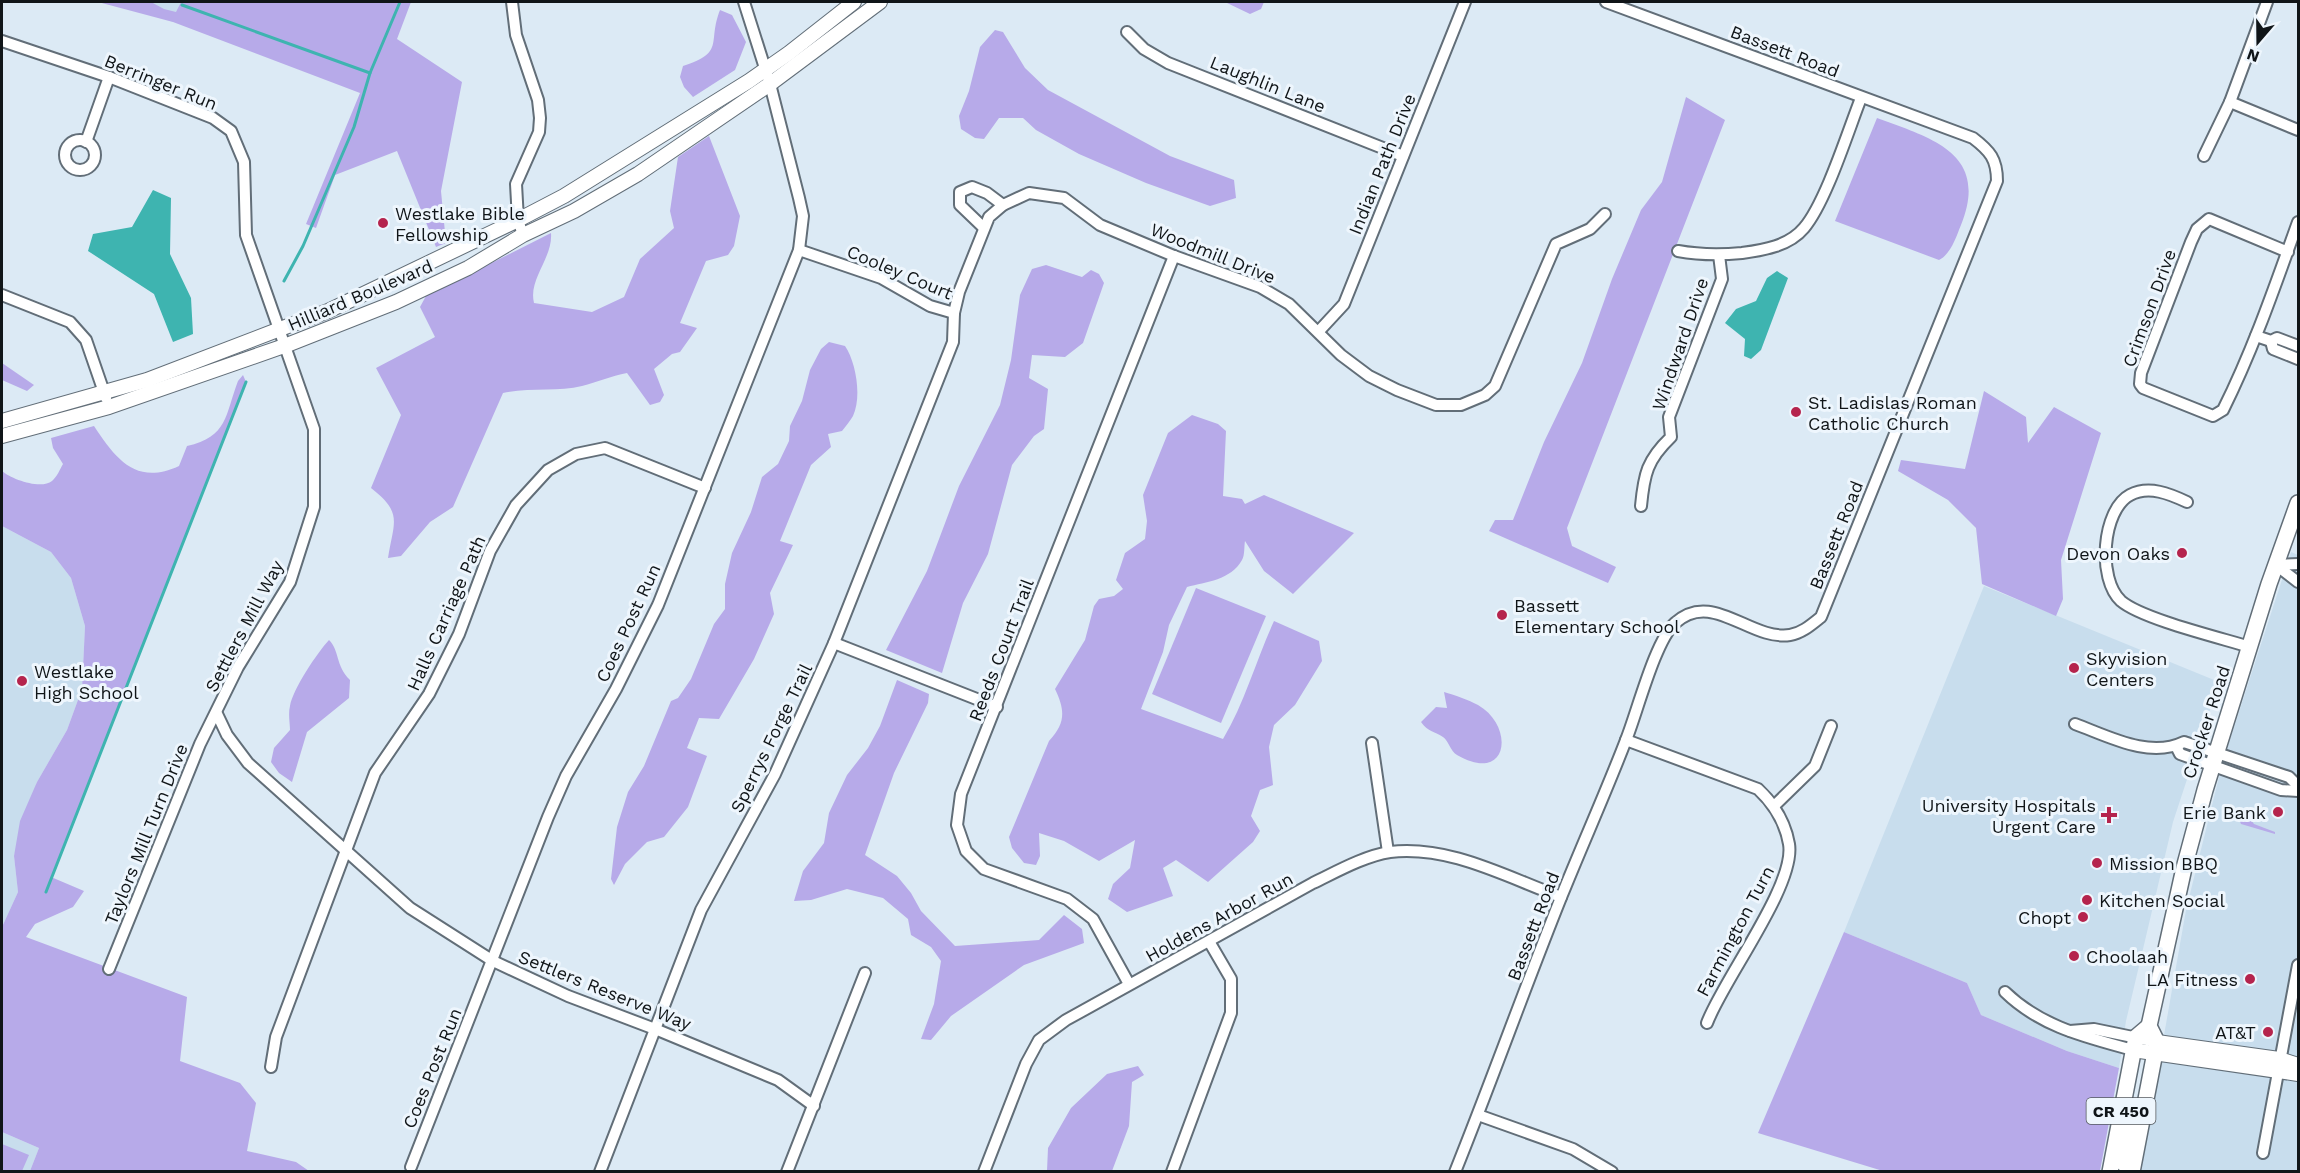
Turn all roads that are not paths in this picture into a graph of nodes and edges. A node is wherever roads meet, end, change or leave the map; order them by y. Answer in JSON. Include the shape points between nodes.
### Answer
{"nodes":[{"id":1,"x":512,"y":2,"type":"edge"},
{"id":2,"x":744,"y":2,"type":"edge"},
{"id":3,"x":854,"y":2,"type":"edge"},
{"id":4,"x":880,"y":2,"type":"edge"},
{"id":5,"x":1466,"y":2,"type":"edge"},
{"id":6,"x":1606,"y":2,"type":"edge"},
{"id":7,"x":2267,"y":2,"type":"edge"},
{"id":8,"x":1127,"y":32,"type":"dead end"},
{"id":9,"x":2,"y":41,"type":"edge"},
{"id":10,"x":109,"y":77,"type":"junction"},
{"id":11,"x":768,"y":78,"type":"junction"},
{"id":12,"x":1861,"y":98,"type":"junction"},
{"id":13,"x":2230,"y":102,"type":"junction"},
{"id":14,"x":2298,"y":130,"type":"edge"},
{"id":15,"x":86,"y":142,"type":"dead end"},
{"id":16,"x":1403,"y":156,"type":"junction"},
{"id":17,"x":2204,"y":156,"type":"dead end"},
{"id":18,"x":1003,"y":205,"type":"junction"},
{"id":19,"x":1605,"y":214,"type":"dead end"},
{"id":20,"x":518,"y":220,"type":"junction"},
{"id":21,"x":2298,"y":222,"type":"edge"},
{"id":22,"x":984,"y":228,"type":"junction"},
{"id":23,"x":524,"y":235,"type":"junction"},
{"id":24,"x":799,"y":250,"type":"junction"},
{"id":25,"x":1678,"y":251,"type":"dead end"},
{"id":26,"x":2288,"y":252,"type":"junction"},
{"id":27,"x":1719,"y":255,"type":"junction"},
{"id":28,"x":1174,"y":256,"type":"junction"},
{"id":29,"x":2,"y":295,"type":"edge"},
{"id":30,"x":954,"y":313,"type":"junction"},
{"id":31,"x":280,"y":329,"type":"junction"},
{"id":32,"x":1319,"y":331,"type":"junction"},
{"id":33,"x":2256,"y":336,"type":"junction"},
{"id":34,"x":2271,"y":341,"type":"junction"},
{"id":35,"x":286,"y":345,"type":"junction"},
{"id":36,"x":2298,"y":346,"type":"edge"},
{"id":37,"x":2298,"y":359,"type":"edge"},
{"id":38,"x":104,"y":392,"type":"junction"},
{"id":39,"x":109,"y":406,"type":"junction"},
{"id":40,"x":2,"y":422,"type":"edge"},
{"id":41,"x":2,"y":436,"type":"edge"},
{"id":42,"x":705,"y":488,"type":"junction"},
{"id":43,"x":2187,"y":502,"type":"dead end"},
{"id":44,"x":2298,"y":503,"type":"edge"},
{"id":45,"x":1641,"y":506,"type":"dead end"},
{"id":46,"x":2298,"y":564,"type":"edge"},
{"id":47,"x":2276,"y":565,"type":"junction"},
{"id":48,"x":2298,"y":582,"type":"edge"},
{"id":49,"x":834,"y":644,"type":"junction"},
{"id":50,"x":2250,"y":648,"type":"junction"},
{"id":51,"x":997,"y":707,"type":"junction"},
{"id":52,"x":217,"y":714,"type":"junction"},
{"id":53,"x":2075,"y":724,"type":"dead end"},
{"id":54,"x":1831,"y":726,"type":"dead end"},
{"id":55,"x":1626,"y":740,"type":"junction"},
{"id":56,"x":1372,"y":743,"type":"dead end"},
{"id":57,"x":2215,"y":759,"type":"junction"},
{"id":58,"x":2298,"y":786,"type":"edge"},
{"id":59,"x":2298,"y":791,"type":"edge"},
{"id":60,"x":1775,"y":805,"type":"junction"},
{"id":61,"x":347,"y":851,"type":"junction"},
{"id":62,"x":1389,"y":852,"type":"junction"},
{"id":63,"x":1561,"y":897,"type":"junction"},
{"id":64,"x":1210,"y":943,"type":"junction"},
{"id":65,"x":493,"y":961,"type":"junction"},
{"id":66,"x":2298,"y":965,"type":"edge"},
{"id":67,"x":109,"y":969,"type":"dead end"},
{"id":68,"x":865,"y":973,"type":"dead end"},
{"id":69,"x":1129,"y":984,"type":"junction"},
{"id":70,"x":2005,"y":992,"type":"dead end"},
{"id":71,"x":1707,"y":1023,"type":"dead end"},
{"id":72,"x":655,"y":1029,"type":"junction"},
{"id":73,"x":2144,"y":1046,"type":"junction"},
{"id":74,"x":2278,"y":1065,"type":"junction"},
{"id":75,"x":2298,"y":1065,"type":"edge"},
{"id":76,"x":271,"y":1067,"type":"dead end"},
{"id":77,"x":2298,"y":1074,"type":"edge"},
{"id":78,"x":814,"y":1106,"type":"junction"},
{"id":79,"x":1478,"y":1115,"type":"junction"},
{"id":80,"x":2263,"y":1153,"type":"dead end"},
{"id":81,"x":411,"y":1167,"type":"dead end"},
{"id":82,"x":600,"y":1172,"type":"edge"},
{"id":83,"x":788,"y":1172,"type":"edge"},
{"id":84,"x":984,"y":1172,"type":"edge"},
{"id":85,"x":1172,"y":1172,"type":"edge"},
{"id":86,"x":1455,"y":1172,"type":"edge"},
{"id":87,"x":1612,"y":1172,"type":"edge"},
{"id":88,"x":2110,"y":1172,"type":"edge"},
{"id":89,"x":2125,"y":1172,"type":"edge"},
{"id":90,"x":2132,"y":1172,"type":"edge"}],
"edges":[{"from":1,"to":20,"type":"street","via":[[516,35],[540,118],[539,132],[516,184]]},
{"from":2,"to":11,"type":"street","name":"Coes Post Run"},
{"from":3,"to":11,"type":"main road","name":"Hilliard Boulevard"},
{"from":4,"to":11,"type":"main road","name":"Hilliard Boulevard"},
{"from":5,"to":16,"type":"street","name":"Indian Path Drive"},
{"from":6,"to":12,"type":"street","name":"Bassett Road"},
{"from":7,"to":13,"type":"street"},
{"from":8,"to":16,"type":"street","name":"Laughlin Lane","via":[[1143,49],[1168,63]]},
{"from":9,"to":10,"type":"street","name":"Berringer Run"},
{"from":10,"to":15,"type":"street"},
{"from":10,"to":31,"type":"street","name":"Berringer Run","via":[[213,118],[231,131],[244,162],[246,235]]},
{"from":11,"to":20,"type":"main road","name":"Hilliard Boulevard"},
{"from":11,"to":23,"type":"main road","name":"Hilliard Boulevard","via":[[638,174]]},
{"from":11,"to":24,"type":"street","name":"Coes Post Run","via":[[803,216]]},
{"from":12,"to":27,"type":"street","via":[[1815,213],[1803,228],[1773,247]]},
{"from":12,"to":55,"type":"street","name":"Bassett Road","via":[[1973,138],[1989,150],[1997,164],[1997,181],[1821,617],[1805,630],[1789,635],[1773,634],[1710,611],[1691,611],[1673,624],[1659,649]]},
{"from":13,"to":14,"type":"street"},
{"from":13,"to":17,"type":"street"},
{"from":16,"to":32,"type":"street","name":"Indian Path Drive","via":[[1344,304]]},
{"from":18,"to":22,"type":"street","name":"Sperrys Forge Trail","via":[[989,217]]},
{"from":18,"to":22,"type":"street","via":[[972,187],[960,192],[960,205]]},
{"from":18,"to":28,"type":"street","name":"Woodmill Drive","via":[[1029,193],[1064,198],[1100,225]]},
{"from":19,"to":32,"type":"street","name":"Woodmill Drive","via":[[1590,230],[1556,244],[1495,386],[1461,405],[1436,405],[1369,376]]},
{"from":20,"to":23,"type":"street"},
{"from":20,"to":31,"type":"main road","name":"Hilliard Boulevard"},
{"from":21,"to":26,"type":"street"},
{"from":22,"to":30,"type":"street","name":"Sperrys Forge Trail"},
{"from":23,"to":35,"type":"main road","name":"Hilliard Boulevard","via":[[407,297]]},
{"from":24,"to":30,"type":"street","name":"Cooley Court","via":[[881,278],[930,306]]},
{"from":24,"to":42,"type":"street","name":"Coes Post Run"},
{"from":25,"to":27,"type":"street"},
{"from":26,"to":33,"type":"street"},
{"from":26,"to":33,"type":"street","name":"Crimson Drive","via":[[2209,219],[2201,225],[2178,275],[2140,384],[2217,415],[2236,384]]},
{"from":27,"to":45,"type":"street","name":"Windward Drive","via":[[1722,279],[1669,417],[1671,437],[1657,450],[1644,474]]},
{"from":28,"to":32,"type":"street","name":"Woodmill Drive","via":[[1260,287],[1290,304]]},
{"from":28,"to":51,"type":"street","name":"Reeds Court Trail"},
{"from":29,"to":38,"type":"street","via":[[70,322],[86,340]]},
{"from":30,"to":49,"type":"street","name":"Sperrys Forge Trail","via":[[953,342]]},
{"from":31,"to":35,"type":"street","name":"Berringer Run"},
{"from":31,"to":38,"type":"main road","name":"Hilliard Boulevard","via":[[147,380]]},
{"from":33,"to":34,"type":"street"},
{"from":34,"to":36,"type":"street","via":[[2277,338]]},
{"from":34,"to":37,"type":"street","via":[[2273,348]]},
{"from":35,"to":39,"type":"main road","name":"Hilliard Boulevard"},
{"from":35,"to":52,"type":"street","name":"Settlers Mill Way","via":[[315,429],[314,507],[290,582],[238,667]]},
{"from":38,"to":39,"type":"street"},
{"from":38,"to":40,"type":"main road","name":"Hilliard Boulevard"},
{"from":39,"to":41,"type":"main road","name":"Hilliard Boulevard"},
{"from":42,"to":61,"type":"street","name":"Halls Carriage Path","via":[[605,448],[576,454],[548,470],[516,505],[490,551],[459,634],[429,694],[375,773]]},
{"from":42,"to":65,"type":"street","name":"Coes Post Run","via":[[658,605],[557,797]]},
{"from":43,"to":50,"type":"street","via":[[2151,489],[2124,500],[2104,552],[2107,581],[2120,600],[2147,614]]},
{"from":44,"to":47,"type":"main road","name":"Crocker Road"},
{"from":46,"to":47,"type":"street"},
{"from":47,"to":48,"type":"street"},
{"from":47,"to":50,"type":"main road","name":"Crocker Road"},
{"from":49,"to":51,"type":"street"},
{"from":49,"to":72,"type":"street","name":"Sperrys Forge Trail","via":[[775,774],[701,910]]},
{"from":50,"to":57,"type":"main road","name":"Crocker Road"},
{"from":51,"to":69,"type":"street","name":"Reeds Court Trail","via":[[961,794],[957,825],[966,851],[984,869],[1067,899],[1093,919]]},
{"from":52,"to":61,"type":"street","name":"Settlers Reserve Way","via":[[248,763]]},
{"from":52,"to":67,"type":"street","name":"Taylors Mill Turn Drive","via":[[200,744]]},
{"from":53,"to":57,"type":"street","via":[[2150,748],[2184,742]]},
{"from":54,"to":60,"type":"street","via":[[1815,766]]},
{"from":55,"to":60,"type":"street","via":[[1758,789]]},
{"from":55,"to":63,"type":"street","name":"Bassett Road"},
{"from":56,"to":62,"type":"street"},
{"from":57,"to":58,"type":"street","via":[[2289,777]]},
{"from":57,"to":59,"type":"street","via":[[2281,790]]},
{"from":57,"to":73,"type":"main road","name":"Crocker Road","via":[[2187,854]]},
{"from":60,"to":71,"type":"street","name":"Farmington Turn","via":[[1790,845],[1787,871],[1738,968],[1716,999]]},
{"from":61,"to":65,"type":"street","name":"Settlers Reserve Way","via":[[410,908]]},
{"from":61,"to":76,"type":"street","name":"Halls Carriage Path","via":[[276,1037]]},
{"from":62,"to":63,"type":"street","name":"Holdens Arbor Run","via":[[1436,852],[1484,866]]},
{"from":62,"to":64,"type":"street","name":"Holdens Arbor Run","via":[[1313,883]]},
{"from":63,"to":79,"type":"street","name":"Bassett Road"},
{"from":64,"to":69,"type":"street","name":"Holdens Arbor Run"},
{"from":64,"to":85,"type":"street","via":[[1231,979],[1231,1013]]},
{"from":65,"to":72,"type":"street","name":"Settlers Reserve Way","via":[[568,996]]},
{"from":65,"to":81,"type":"street","name":"Coes Post Run"},
{"from":66,"to":74,"type":"street"},
{"from":68,"to":78,"type":"street"},
{"from":69,"to":84,"type":"street","name":"Holdens Arbor Run","via":[[1039,1040]]},
{"from":70,"to":73,"type":"street","via":[[2036,1017],[2089,1040]]},
{"from":72,"to":78,"type":"street","name":"Settlers Reserve Way","via":[[778,1080]]},
{"from":72,"to":82,"type":"street","name":"Sperrys Forge Trail"},
{"from":73,"to":74,"type":"main road"},
{"from":73,"to":88,"type":"main road","number":"CR 450"},
{"from":73,"to":89,"type":"main road","via":[[2129,1111]]},
{"from":73,"to":90,"type":"main road","number":"CR 450"},
{"from":74,"to":75,"type":"main road"},
{"from":74,"to":77,"type":"main road"},
{"from":74,"to":80,"type":"street"},
{"from":78,"to":83,"type":"street"},
{"from":79,"to":86,"type":"street","name":"Bassett Road"},
{"from":79,"to":87,"type":"street","via":[[1573,1149]]}]}
